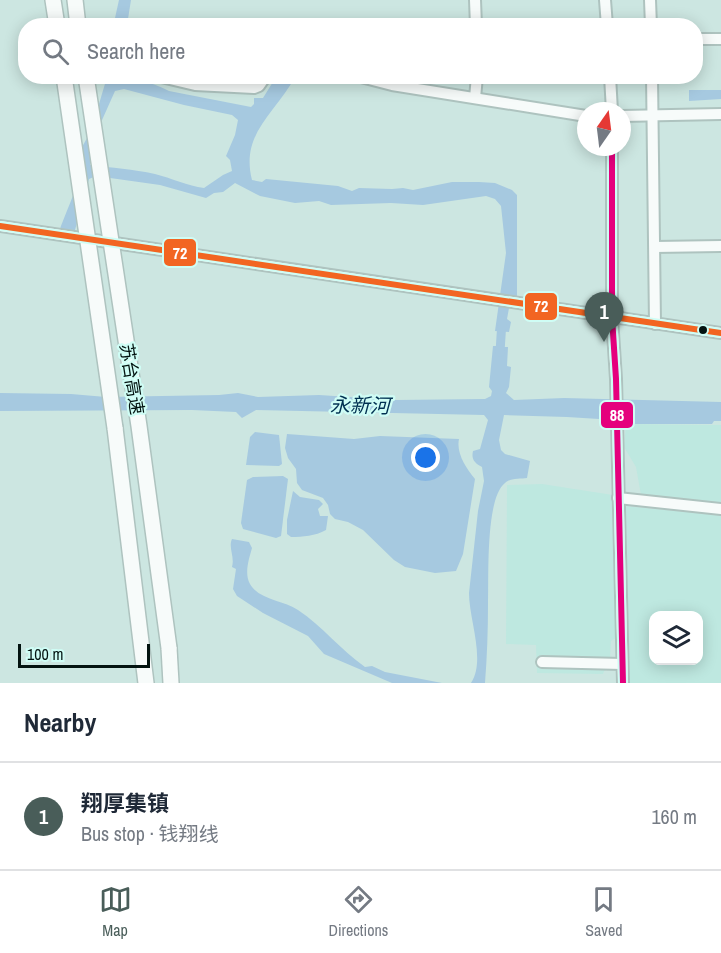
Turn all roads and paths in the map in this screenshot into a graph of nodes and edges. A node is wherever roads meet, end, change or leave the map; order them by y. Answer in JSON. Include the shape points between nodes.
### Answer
{"nodes":[{"id":1,"x":53,"y":0,"type":"edge"},
{"id":2,"x":75,"y":0,"type":"edge"},
{"id":3,"x":475,"y":0,"type":"edge"},
{"id":4,"x":605,"y":0,"type":"edge"},
{"id":5,"x":650,"y":0,"type":"edge"},
{"id":6,"x":56,"y":18,"type":"edge"},
{"id":7,"x":77,"y":18,"type":"edge"},
{"id":8,"x":476,"y":18,"type":"edge"},
{"id":9,"x":606,"y":18,"type":"edge"},
{"id":10,"x":651,"y":18,"type":"edge"},
{"id":11,"x":703,"y":39,"type":"edge"},
{"id":12,"x":721,"y":39,"type":"edge"},
{"id":13,"x":65,"y":84,"type":"edge"},
{"id":14,"x":87,"y":84,"type":"edge"},
{"id":15,"x":191,"y":84,"type":"edge"},
{"id":16,"x":260,"y":84,"type":"edge"},
{"id":17,"x":388,"y":84,"type":"edge"},
{"id":18,"x":476,"y":84,"type":"edge"},
{"id":19,"x":610,"y":84,"type":"edge"},
{"id":20,"x":652,"y":84,"type":"edge"},
{"id":21,"x":475,"y":98,"type":"junction"},
{"id":22,"x":611,"y":102,"type":"edge"},
{"id":23,"x":721,"y":114,"type":"edge"},
{"id":24,"x":577,"y":115,"type":"edge"},
{"id":25,"x":652,"y":115,"type":"junction"},
{"id":26,"x":631,"y":116,"type":"edge"},
{"id":27,"x":612,"y":156,"type":"edge"},
{"id":28,"x":0,"y":226,"type":"edge"},
{"id":29,"x":721,"y":246,"type":"edge"},
{"id":30,"x":655,"y":247,"type":"junction"},
{"id":31,"x":612,"y":317,"type":"junction"},
{"id":32,"x":655,"y":324,"type":"junction"},
{"id":33,"x":721,"y":333,"type":"edge"},
{"id":34,"x":618,"y":498,"type":"junction"},
{"id":35,"x":721,"y":509,"type":"edge"},
{"id":36,"x":542,"y":662,"type":"dead end"},
{"id":37,"x":622,"y":664,"type":"junction"},
{"id":38,"x":146,"y":683,"type":"edge"},
{"id":39,"x":171,"y":683,"type":"edge"},
{"id":40,"x":623,"y":683,"type":"edge"}],
"edges":[{"from":1,"to":6,"type":"highway"},
{"from":2,"to":7,"type":"highway"},
{"from":3,"to":8,"type":"street"},
{"from":4,"to":9,"type":"street"},
{"from":5,"to":10,"type":"street"},
{"from":11,"to":12,"type":"street"},
{"from":13,"to":38,"type":"highway","name":"苏台高速","bridge":true,"via":[[115,428]]},
{"from":14,"to":39,"type":"highway","name":"苏台高速","bridge":true,"via":[[139,426]]},
{"from":15,"to":16,"type":"street","via":[[254,88]]},
{"from":17,"to":21,"type":"street"},
{"from":18,"to":21,"type":"street"},
{"from":19,"to":22,"type":"street"},
{"from":20,"to":25,"type":"street"},
{"from":21,"to":24,"type":"street"},
{"from":23,"to":25,"type":"street"},
{"from":25,"to":26,"type":"street"},
{"from":25,"to":30,"type":"street"},
{"from":27,"to":31,"type":"street"},
{"from":28,"to":31,"type":"street"},
{"from":29,"to":30,"type":"street"},
{"from":30,"to":32,"type":"street"},
{"from":31,"to":32,"type":"street"},
{"from":31,"to":34,"type":"street"},
{"from":32,"to":33,"type":"street"},
{"from":34,"to":35,"type":"street"},
{"from":34,"to":37,"type":"street"},
{"from":36,"to":37,"type":"street"},
{"from":37,"to":40,"type":"street"}]}
